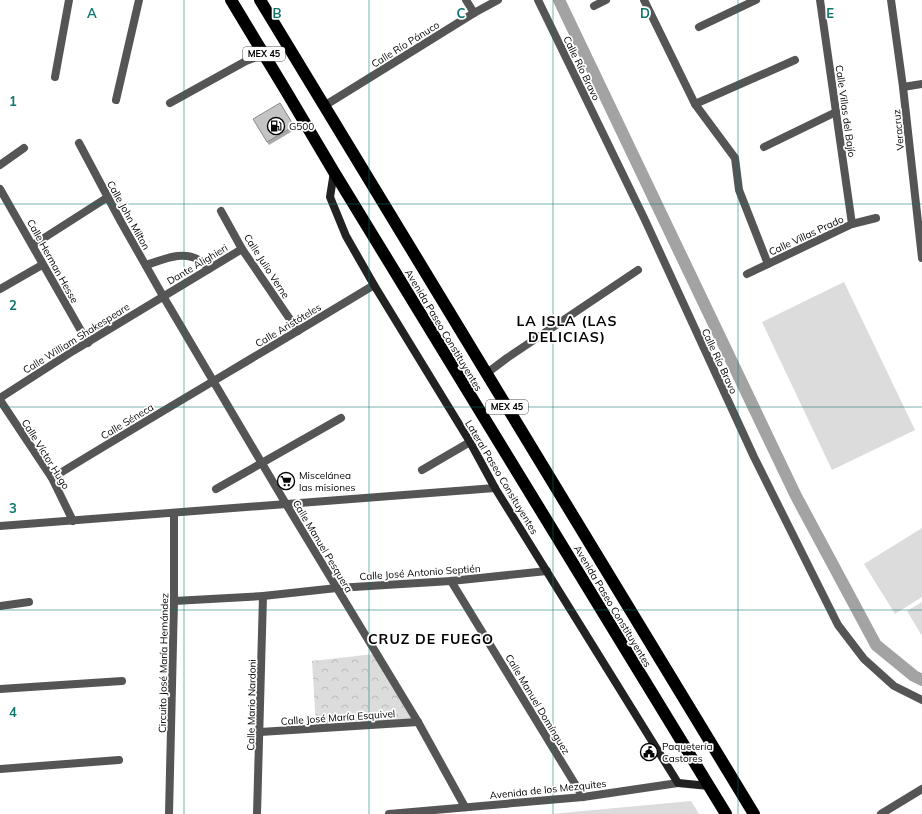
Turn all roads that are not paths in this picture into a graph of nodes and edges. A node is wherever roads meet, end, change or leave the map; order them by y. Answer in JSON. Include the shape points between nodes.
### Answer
{"nodes":[{"id":1,"x":69,"y":0,"type":"edge"},
{"id":2,"x":139,"y":0,"type":"edge"},
{"id":3,"x":231,"y":0,"type":"edge"},
{"id":4,"x":260,"y":0,"type":"edge"},
{"id":5,"x":466,"y":0,"type":"edge"},
{"id":6,"x":498,"y":0,"type":"edge"},
{"id":7,"x":538,"y":0,"type":"edge"},
{"id":8,"x":606,"y":0,"type":"edge"},
{"id":9,"x":644,"y":0,"type":"edge"},
{"id":10,"x":756,"y":0,"type":"edge"},
{"id":11,"x":820,"y":0,"type":"edge"},
{"id":12,"x":891,"y":0,"type":"edge"},
{"id":13,"x":594,"y":6,"type":"dead end"},
{"id":14,"x":474,"y":13,"type":"junction"},
{"id":15,"x":699,"y":27,"type":"dead end"},
{"id":16,"x":264,"y":54,"type":"junction"},
{"id":17,"x":795,"y":60,"type":"dead end"},
{"id":18,"x":55,"y":77,"type":"dead end"},
{"id":19,"x":922,"y":84,"type":"edge"},
{"id":20,"x":903,"y":87,"type":"junction"},
{"id":21,"x":116,"y":100,"type":"dead end"},
{"id":22,"x":170,"y":103,"type":"dead end"},
{"id":23,"x":695,"y":104,"type":"junction"},
{"id":24,"x":324,"y":106,"type":"junction"},
{"id":25,"x":836,"y":112,"type":"junction"},
{"id":26,"x":78,"y":143,"type":"dead end"},
{"id":27,"x":764,"y":147,"type":"dead end"},
{"id":28,"x":24,"y":148,"type":"dead end"},
{"id":29,"x":0,"y":165,"type":"edge"},
{"id":30,"x":334,"y":172,"type":"junction"},
{"id":31,"x":0,"y":189,"type":"edge"},
{"id":32,"x":108,"y":197,"type":"junction"},
{"id":33,"x":221,"y":211,"type":"dead end"},
{"id":34,"x":876,"y":218,"type":"dead end"},
{"id":35,"x":852,"y":224,"type":"junction"},
{"id":36,"x":33,"y":245,"type":"junction"},
{"id":37,"x":242,"y":249,"type":"junction"},
{"id":38,"x":922,"y":258,"type":"edge"},
{"id":39,"x":768,"y":264,"type":"junction"},
{"id":40,"x":42,"y":265,"type":"junction"},
{"id":41,"x":146,"y":265,"type":"junction"},
{"id":42,"x":209,"y":269,"type":"junction"},
{"id":43,"x":638,"y":270,"type":"dead end"},
{"id":44,"x":747,"y":274,"type":"dead end"},
{"id":45,"x":374,"y":285,"type":"junction"},
{"id":46,"x":0,"y":288,"type":"edge"},
{"id":47,"x":163,"y":296,"type":"junction"},
{"id":48,"x":298,"y":331,"type":"junction"},
{"id":49,"x":88,"y":343,"type":"junction"},
{"id":50,"x":486,"y":373,"type":"junction"},
{"id":51,"x":214,"y":382,"type":"junction"},
{"id":52,"x":0,"y":399,"type":"edge"},
{"id":53,"x":340,"y":418,"type":"dead end"},
{"id":54,"x":470,"y":442,"type":"junction"},
{"id":55,"x":262,"y":463,"type":"junction"},
{"id":56,"x":422,"y":470,"type":"dead end"},
{"id":57,"x":52,"y":478,"type":"junction"},
{"id":58,"x":495,"y":488,"type":"junction"},
{"id":59,"x":216,"y":489,"type":"dead end"},
{"id":60,"x":286,"y":504,"type":"junction"},
{"id":61,"x":174,"y":513,"type":"junction"},
{"id":62,"x":73,"y":521,"type":"junction"},
{"id":63,"x":0,"y":526,"type":"edge"},
{"id":64,"x":546,"y":571,"type":"junction"},
{"id":65,"x":451,"y":581,"type":"junction"},
{"id":66,"x":337,"y":588,"type":"junction"},
{"id":67,"x":263,"y":596,"type":"junction"},
{"id":68,"x":174,"y":601,"type":"junction"},
{"id":69,"x":29,"y":602,"type":"dead end"},
{"id":70,"x":0,"y":606,"type":"edge"},
{"id":71,"x":122,"y":681,"type":"dead end"},
{"id":72,"x":0,"y":689,"type":"edge"},
{"id":73,"x":922,"y":700,"type":"edge"},
{"id":74,"x":418,"y":722,"type":"junction"},
{"id":75,"x":260,"y":732,"type":"junction"},
{"id":76,"x":119,"y":760,"type":"dead end"},
{"id":77,"x":0,"y":769,"type":"edge"},
{"id":78,"x":678,"y":783,"type":"junction"},
{"id":79,"x":709,"y":786,"type":"junction"},
{"id":80,"x":922,"y":789,"type":"edge"},
{"id":81,"x":583,"y":797,"type":"junction"},
{"id":82,"x":465,"y":807,"type":"junction"},
{"id":83,"x":169,"y":814,"type":"edge"},
{"id":84,"x":257,"y":814,"type":"edge"},
{"id":85,"x":389,"y":814,"type":"edge"},
{"id":86,"x":726,"y":814,"type":"edge"},
{"id":87,"x":754,"y":814,"type":"edge"},
{"id":88,"x":881,"y":814,"type":"edge"}],
"edges":[{"from":1,"to":18,"type":"street"},
{"from":2,"to":21,"type":"street"},
{"from":3,"to":16,"type":"highway","name":"Avenida Paseo Constituyentes","number":"MEX 45"},
{"from":4,"to":24,"type":"highway","name":"Avenida Paseo Constituyentes","number":"MEX 45"},
{"from":5,"to":14,"type":"street"},
{"from":6,"to":14,"type":"street","name":"Calle Río Pánuco"},
{"from":7,"to":73,"type":"street","name":"Calle Río Bravo","via":[[645,220],[754,457],[838,625],[864,659],[888,681]]},
{"from":8,"to":13,"type":"street"},
{"from":9,"to":23,"type":"street"},
{"from":10,"to":15,"type":"street"},
{"from":11,"to":25,"type":"street","name":"Calle Villas del Bajío"},
{"from":12,"to":20,"type":"street","name":"Veracruz"},
{"from":14,"to":24,"type":"street","name":"Calle Río Pánuco"},
{"from":16,"to":22,"type":"street","via":[[246,61]]},
{"from":16,"to":30,"type":"highway","name":"Avenida Paseo Constituyentes","number":"MEX 45"},
{"from":17,"to":23,"type":"street"},
{"from":19,"to":20,"type":"street"},
{"from":20,"to":38,"type":"street","name":"Veracruz"},
{"from":23,"to":39,"type":"street","via":[[735,158],[739,190]]},
{"from":24,"to":50,"type":"highway","name":"Avenida Paseo Constituyentes","number":"MEX 45"},
{"from":25,"to":27,"type":"street"},
{"from":25,"to":35,"type":"street","name":"Calle Villas del Bajío"},
{"from":26,"to":32,"type":"street","name":"Calle John Milton"},
{"from":28,"to":29,"type":"street"},
{"from":30,"to":45,"type":"street","name":"Lateral Paseo Consituyentes","via":[[330,197],[346,236]]},
{"from":30,"to":79,"type":"highway","name":"Avenida Paseo Constituyentes","number":"MEX 45"},
{"from":31,"to":36,"type":"street","name":"Calle Herman Hesse"},
{"from":32,"to":36,"type":"street"},
{"from":32,"to":41,"type":"street","name":"Calle John Milton"},
{"from":33,"to":37,"type":"street","name":"Calle Julio Verne"},
{"from":34,"to":35,"type":"street","name":"Calle Villas Prado"},
{"from":35,"to":39,"type":"street","name":"Calle Villas Prado"},
{"from":36,"to":40,"type":"street","name":"Calle Herman Hesse"},
{"from":37,"to":42,"type":"street","name":"Dante Alighieri"},
{"from":37,"to":48,"type":"street","name":"Calle Julio Verne"},
{"from":39,"to":44,"type":"street","name":"Calle Villas Prado"},
{"from":40,"to":46,"type":"street"},
{"from":40,"to":49,"type":"street","name":"Calle Herman Hesse"},
{"from":41,"to":42,"type":"street","via":[[175,256],[187,256],[200,260]]},
{"from":41,"to":47,"type":"street","name":"Calle John Milton"},
{"from":42,"to":47,"type":"street","name":"Dante Alighieri"},
{"from":43,"to":50,"type":"street"},
{"from":45,"to":48,"type":"street","name":"Calle Aristóteles"},
{"from":45,"to":54,"type":"street","name":"Lateral Paseo Consituyentes"},
{"from":47,"to":49,"type":"street","name":"Calle William Shakespeare"},
{"from":47,"to":51,"type":"street","name":"Calle Manuel Pesquera"},
{"from":48,"to":51,"type":"street","name":"Calle Aristóteles"},
{"from":49,"to":52,"type":"street","name":"Calle William Shakespeare"},
{"from":50,"to":87,"type":"highway","name":"Avenida Paseo Constituyentes","number":"MEX 45"},
{"from":51,"to":55,"type":"street","name":"Calle Manuel Pesquera"},
{"from":51,"to":57,"type":"street","name":"Calle Séneca"},
{"from":52,"to":57,"type":"street","name":"Calle Víctor Hugo"},
{"from":53,"to":55,"type":"street"},
{"from":54,"to":56,"type":"street"},
{"from":54,"to":58,"type":"street","name":"Lateral Paseo Consituyentes"},
{"from":55,"to":59,"type":"street"},
{"from":55,"to":60,"type":"street","name":"Calle Manuel Pesquera"},
{"from":57,"to":62,"type":"street","name":"Calle Víctor Hugo"},
{"from":58,"to":60,"type":"street"},
{"from":58,"to":64,"type":"street","name":"Lateral Paseo Consituyentes"},
{"from":60,"to":61,"type":"street"},
{"from":60,"to":66,"type":"street","name":"Calle Manuel Pesquera"},
{"from":61,"to":62,"type":"street"},
{"from":61,"to":68,"type":"street","name":"Circuito José María Hernández"},
{"from":62,"to":63,"type":"street"},
{"from":64,"to":65,"type":"street","name":"Calle José Antonio Septién"},
{"from":64,"to":78,"type":"street","name":"Lateral Paseo Consituyentes"},
{"from":65,"to":66,"type":"street","name":"Calle José Antonio Septién"},
{"from":65,"to":81,"type":"street","name":"Calle Manuel Domínguez"},
{"from":66,"to":67,"type":"street","name":"Calle José Antonio Septién"},
{"from":66,"to":74,"type":"street","name":"Calle Manuel Pesquera"},
{"from":67,"to":68,"type":"street","name":"Calle José Antonio Septién"},
{"from":67,"to":75,"type":"street","name":"Calle Mario Nardoni"},
{"from":68,"to":83,"type":"street","name":"Circuito José María Hernández"},
{"from":69,"to":70,"type":"street"},
{"from":71,"to":72,"type":"street"},
{"from":74,"to":75,"type":"street","name":"Calle José María Esquivel"},
{"from":74,"to":82,"type":"street","name":"Calle Manuel Pesquera"},
{"from":75,"to":84,"type":"street","name":"Calle Mario Nardoni"},
{"from":76,"to":77,"type":"street"},
{"from":78,"to":79,"type":"street","name":"Avenida de los Mezquites"},
{"from":78,"to":81,"type":"street","name":"Avenida de los Mezquites"},
{"from":79,"to":86,"type":"highway","name":"Avenida Paseo Constituyentes","number":"MEX 45"},
{"from":80,"to":88,"type":"street"},
{"from":81,"to":82,"type":"street","name":"Avenida de los Mezquites"},
{"from":82,"to":85,"type":"street","name":"Avenida de los Mezquites"}]}
